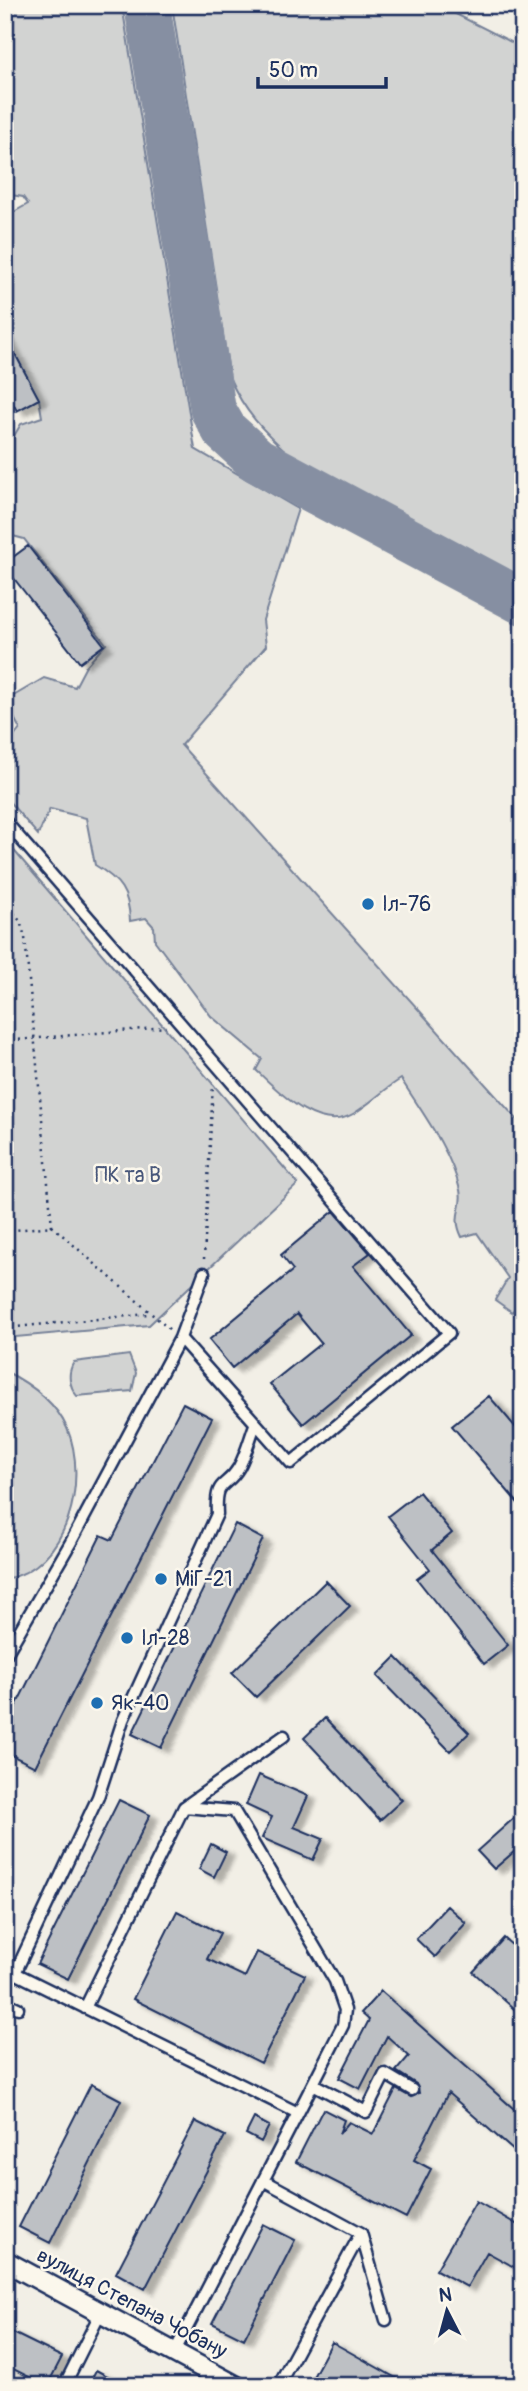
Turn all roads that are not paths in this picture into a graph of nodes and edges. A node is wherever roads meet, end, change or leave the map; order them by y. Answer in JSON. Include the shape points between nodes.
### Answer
{"nodes":[{"id":1,"x":5,"y":821,"type":"edge"},
{"id":2,"x":204,"y":1273,"type":"road end"},
{"id":3,"x":180,"y":1338,"type":"junction"},
{"id":4,"x":255,"y":1425,"type":"junction"},
{"id":5,"x":5,"y":1656,"type":"edge"},
{"id":6,"x":285,"y":1736,"type":"dead end"},
{"id":7,"x":184,"y":1807,"type":"junction"},
{"id":8,"x":5,"y":2002,"type":"edge"},
{"id":9,"x":18,"y":2008,"type":"dead end"},
{"id":10,"x":85,"y":2008,"type":"junction"},
{"id":11,"x":313,"y":2084,"type":"junction"},
{"id":12,"x":412,"y":2090,"type":"dead end"},
{"id":13,"x":298,"y":2113,"type":"junction"},
{"id":14,"x":263,"y":2180,"type":"junction"},
{"id":15,"x":361,"y":2233,"type":"junction"},
{"id":16,"x":5,"y":2261,"type":"edge"},
{"id":17,"x":101,"y":2311,"type":"junction"},
{"id":18,"x":386,"y":2320,"type":"dead end"},
{"id":19,"x":175,"y":2350,"type":"junction"},
{"id":20,"x":64,"y":2386,"type":"edge"},
{"id":21,"x":236,"y":2386,"type":"edge"},
{"id":22,"x":278,"y":2386,"type":"edge"}],
"edges":[{"from":1,"to":4,"type":"lane","via":[[449,1333],[291,1462]]},
{"from":2,"to":3,"type":"lane"},
{"from":3,"to":4,"type":"lane"},
{"from":3,"to":5,"type":"lane"},
{"from":4,"to":10,"type":"lane","via":[[238,1469],[221,1483],[217,1514],[123,1720],[98,1797],[15,1973]]},
{"from":6,"to":7,"type":"lane"},
{"from":7,"to":10,"type":"lane"},
{"from":7,"to":11,"type":"lane","via":[[234,1811],[342,1995],[343,2025]]},
{"from":8,"to":9,"type":"lane"},
{"from":10,"to":13,"type":"lane"},
{"from":11,"to":12,"type":"lane","via":[[366,2112],[385,2074]]},
{"from":11,"to":13,"type":"lane"},
{"from":13,"to":14,"type":"lane"},
{"from":14,"to":15,"type":"lane"},
{"from":14,"to":19,"type":"lane"},
{"from":15,"to":18,"type":"lane"},
{"from":15,"to":22,"type":"lane"},
{"from":16,"to":17,"type":"street","name":"вулиця Степана Чобану"},
{"from":17,"to":19,"type":"street","name":"вулиця Степана Чобану"},
{"from":17,"to":20,"type":"lane"},
{"from":19,"to":21,"type":"street","name":"вулиця Степана Чобану"}]}
